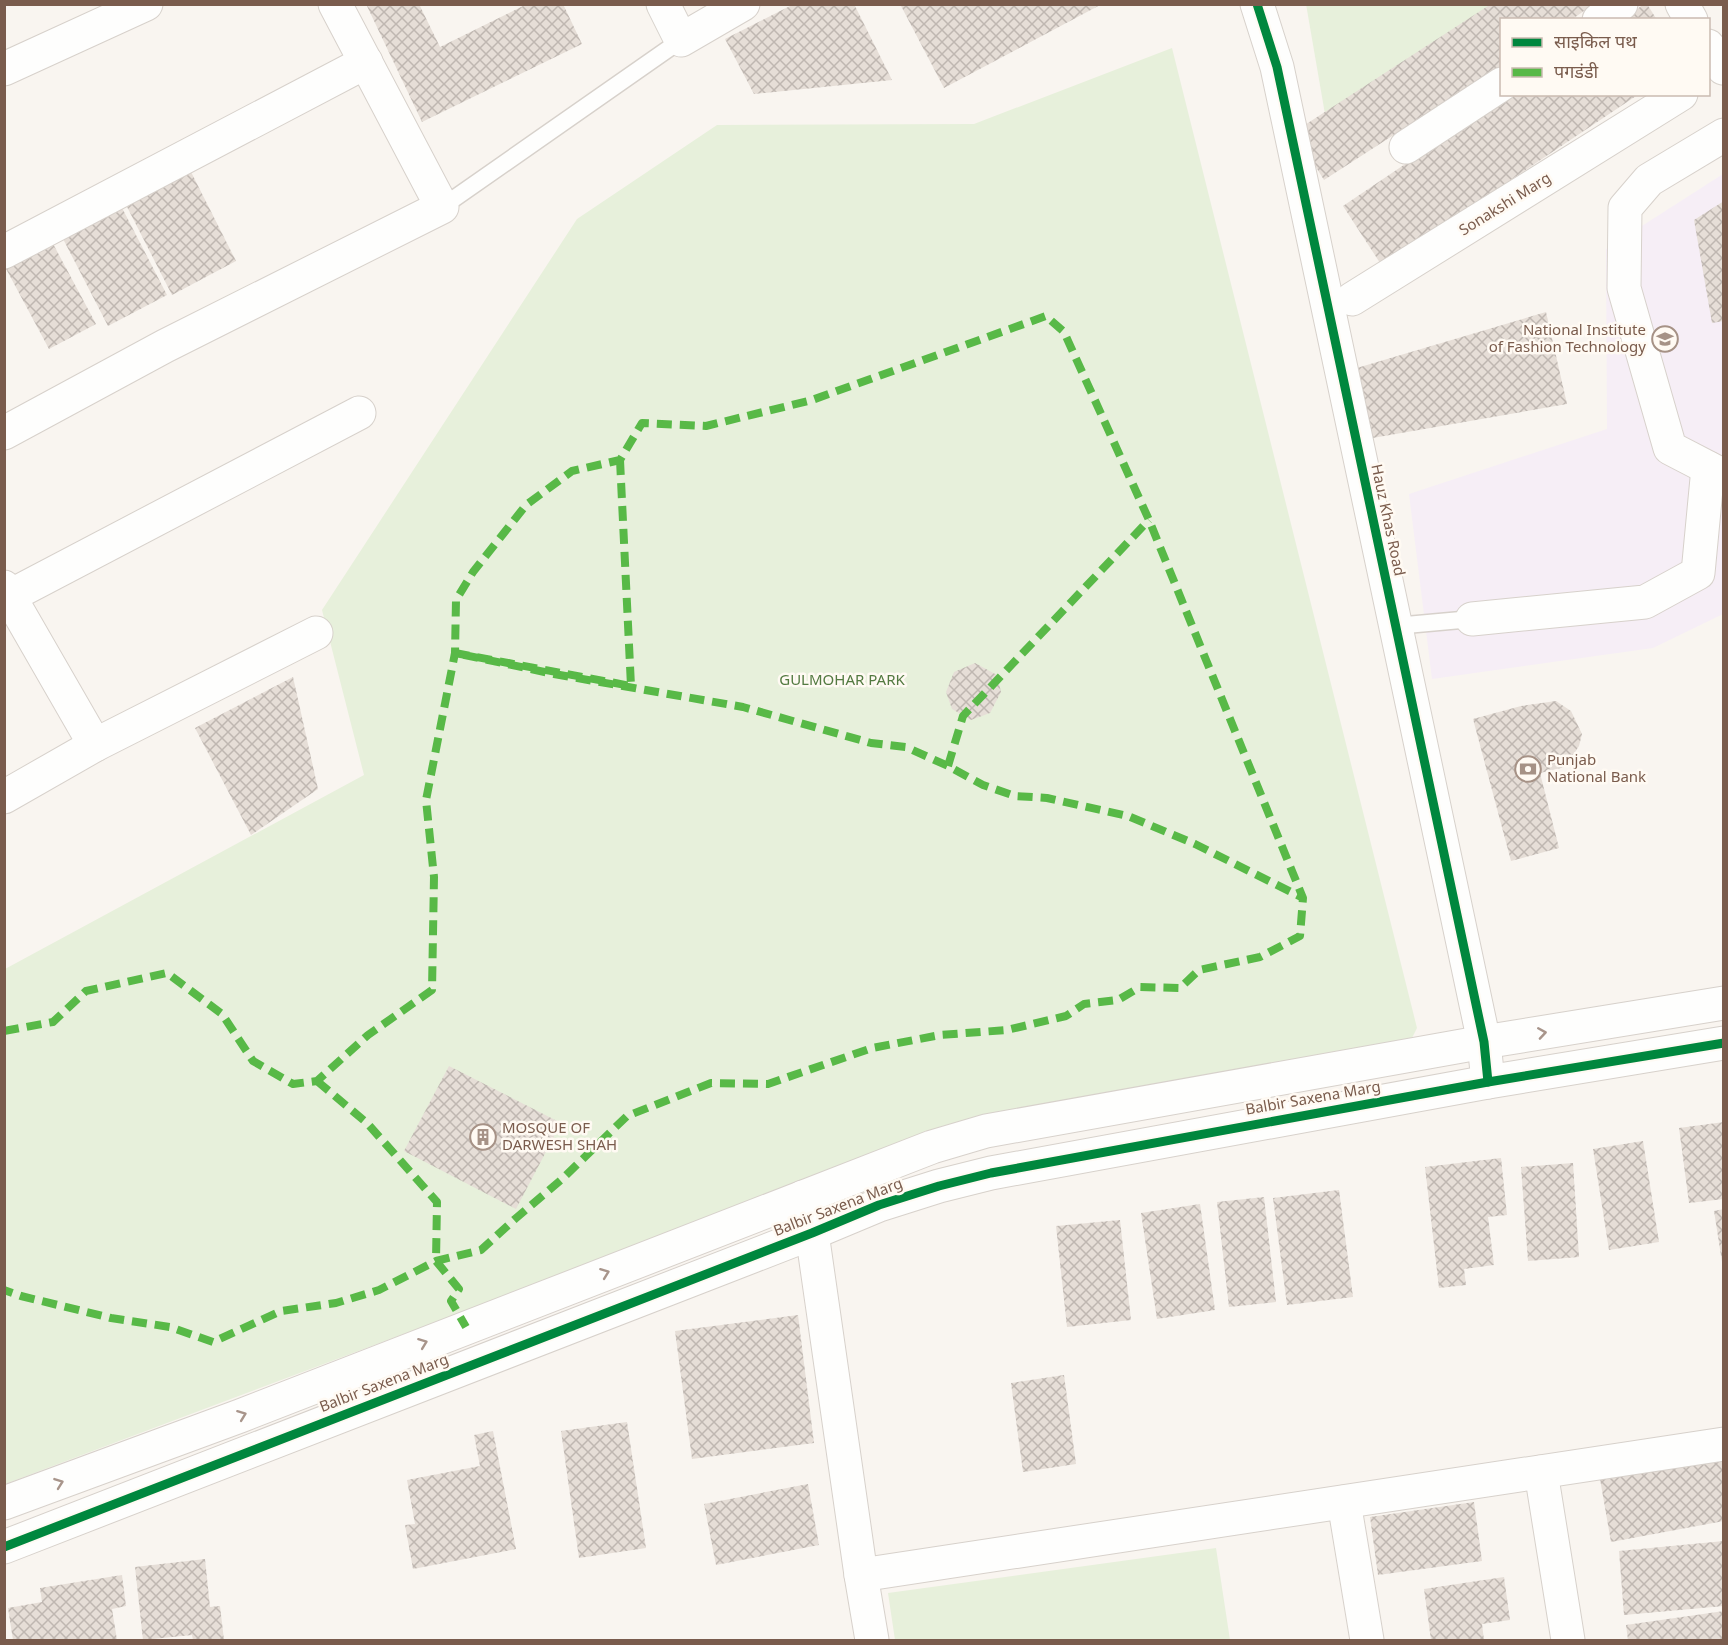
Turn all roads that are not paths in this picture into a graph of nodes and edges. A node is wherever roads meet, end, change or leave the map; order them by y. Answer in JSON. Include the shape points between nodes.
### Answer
{"nodes":[{"id":1,"x":146,"y":4,"type":"edge"},
{"id":2,"x":335,"y":4,"type":"edge"},
{"id":3,"x":663,"y":4,"type":"edge"},
{"id":4,"x":743,"y":4,"type":"edge"},
{"id":5,"x":1257,"y":4,"type":"edge"},
{"id":6,"x":1622,"y":4,"type":"edge"},
{"id":7,"x":1682,"y":4,"type":"edge"},
{"id":8,"x":1602,"y":18,"type":"edge"},
{"id":9,"x":1690,"y":18,"type":"edge"},
{"id":10,"x":681,"y":40,"type":"junction"},
{"id":11,"x":1710,"y":49,"type":"edge"},
{"id":12,"x":366,"y":62,"type":"junction"},
{"id":13,"x":1723,"y":68,"type":"edge"},
{"id":14,"x":4,"y":69,"type":"edge"},
{"id":15,"x":1710,"y":76,"type":"edge"},
{"id":16,"x":1500,"y":85,"type":"edge"},
{"id":17,"x":1678,"y":96,"type":"edge"},
{"id":18,"x":1724,"y":135,"type":"edge"},
{"id":19,"x":1406,"y":147,"type":"dead end"},
{"id":20,"x":442,"y":207,"type":"junction"},
{"id":21,"x":4,"y":252,"type":"edge"},
{"id":22,"x":1341,"y":307,"type":"junction"},
{"id":23,"x":359,"y":413,"type":"dead end"},
{"id":24,"x":4,"y":433,"type":"edge"},
{"id":25,"x":1716,"y":472,"type":"edge"},
{"id":26,"x":7,"y":591,"type":"edge"},
{"id":27,"x":1472,"y":619,"type":"joint"},
{"id":28,"x":1395,"y":626,"type":"junction"},
{"id":29,"x":316,"y":633,"type":"dead end"},
{"id":30,"x":95,"y":745,"type":"junction"},
{"id":31,"x":4,"y":796,"type":"edge"},
{"id":32,"x":1724,"y":1003,"type":"edge"},
{"id":33,"x":1484,"y":1042,"type":"junction"},
{"id":34,"x":1724,"y":1043,"type":"edge"},
{"id":35,"x":1488,"y":1082,"type":"junction"},
{"id":36,"x":803,"y":1197,"type":"junction"},
{"id":37,"x":812,"y":1233,"type":"junction"},
{"id":38,"x":1724,"y":1444,"type":"edge"},
{"id":39,"x":1541,"y":1472,"type":"junction"},
{"id":40,"x":1344,"y":1502,"type":"junction"},
{"id":41,"x":4,"y":1503,"type":"edge"},
{"id":42,"x":4,"y":1547,"type":"edge"},
{"id":43,"x":861,"y":1575,"type":"junction"},
{"id":44,"x":872,"y":1641,"type":"edge"},
{"id":45,"x":1367,"y":1641,"type":"edge"},
{"id":46,"x":1568,"y":1641,"type":"edge"}],
"edges":[{"from":1,"to":14,"type":"street"},
{"from":2,"to":12,"type":"street"},
{"from":3,"to":10,"type":"street"},
{"from":4,"to":10,"type":"street"},
{"from":5,"to":22,"type":"street","name":"Hauz Khas Road"},
{"from":6,"to":8,"type":"street"},
{"from":7,"to":9,"type":"street"},
{"from":10,"to":20,"type":"lane"},
{"from":11,"to":13,"type":"street"},
{"from":12,"to":20,"type":"street"},
{"from":12,"to":21,"type":"street"},
{"from":13,"to":15,"type":"street"},
{"from":16,"to":19,"type":"street"},
{"from":17,"to":22,"type":"street","name":"Sonakshi Marg"},
{"from":18,"to":25,"type":"street","via":[[1649,180],[1625,208],[1624,288],[1670,448]]},
{"from":20,"to":24,"type":"street","via":[[165,346]]},
{"from":22,"to":28,"type":"street","name":"Hauz Khas Road"},
{"from":23,"to":26,"type":"street"},
{"from":25,"to":27,"type":"street","via":[[1698,573],[1645,602]]},
{"from":26,"to":30,"type":"street"},
{"from":27,"to":28,"type":"lane"},
{"from":28,"to":33,"type":"street","name":"Hauz Khas Road"},
{"from":29,"to":30,"type":"street"},
{"from":30,"to":31,"type":"street"},
{"from":33,"to":32,"type":"street","name":"Balbir Saxena Marg","one_way":true},
{"from":33,"to":35,"type":"street","name":"Hauz Khas Road"},
{"from":33,"to":36,"type":"street","name":"Balbir Saxena Marg","via":[[986,1131],[932,1147]]},
{"from":34,"to":35,"type":"street","name":"Balbir Saxena Marg"},
{"from":35,"to":37,"type":"street","name":"Balbir Saxena Marg","via":[[991,1173],[879,1206]]},
{"from":36,"to":37,"type":"street"},
{"from":41,"to":36,"type":"street","name":"Balbir Saxena Marg","one_way":true,"via":[[240,1416]]},
{"from":37,"to":42,"type":"street","name":"Balbir Saxena Marg"},
{"from":37,"to":43,"type":"street"},
{"from":38,"to":39,"type":"street"},
{"from":39,"to":40,"type":"street"},
{"from":39,"to":46,"type":"street"},
{"from":40,"to":43,"type":"street"},
{"from":40,"to":45,"type":"street"},
{"from":43,"to":44,"type":"street"}]}
